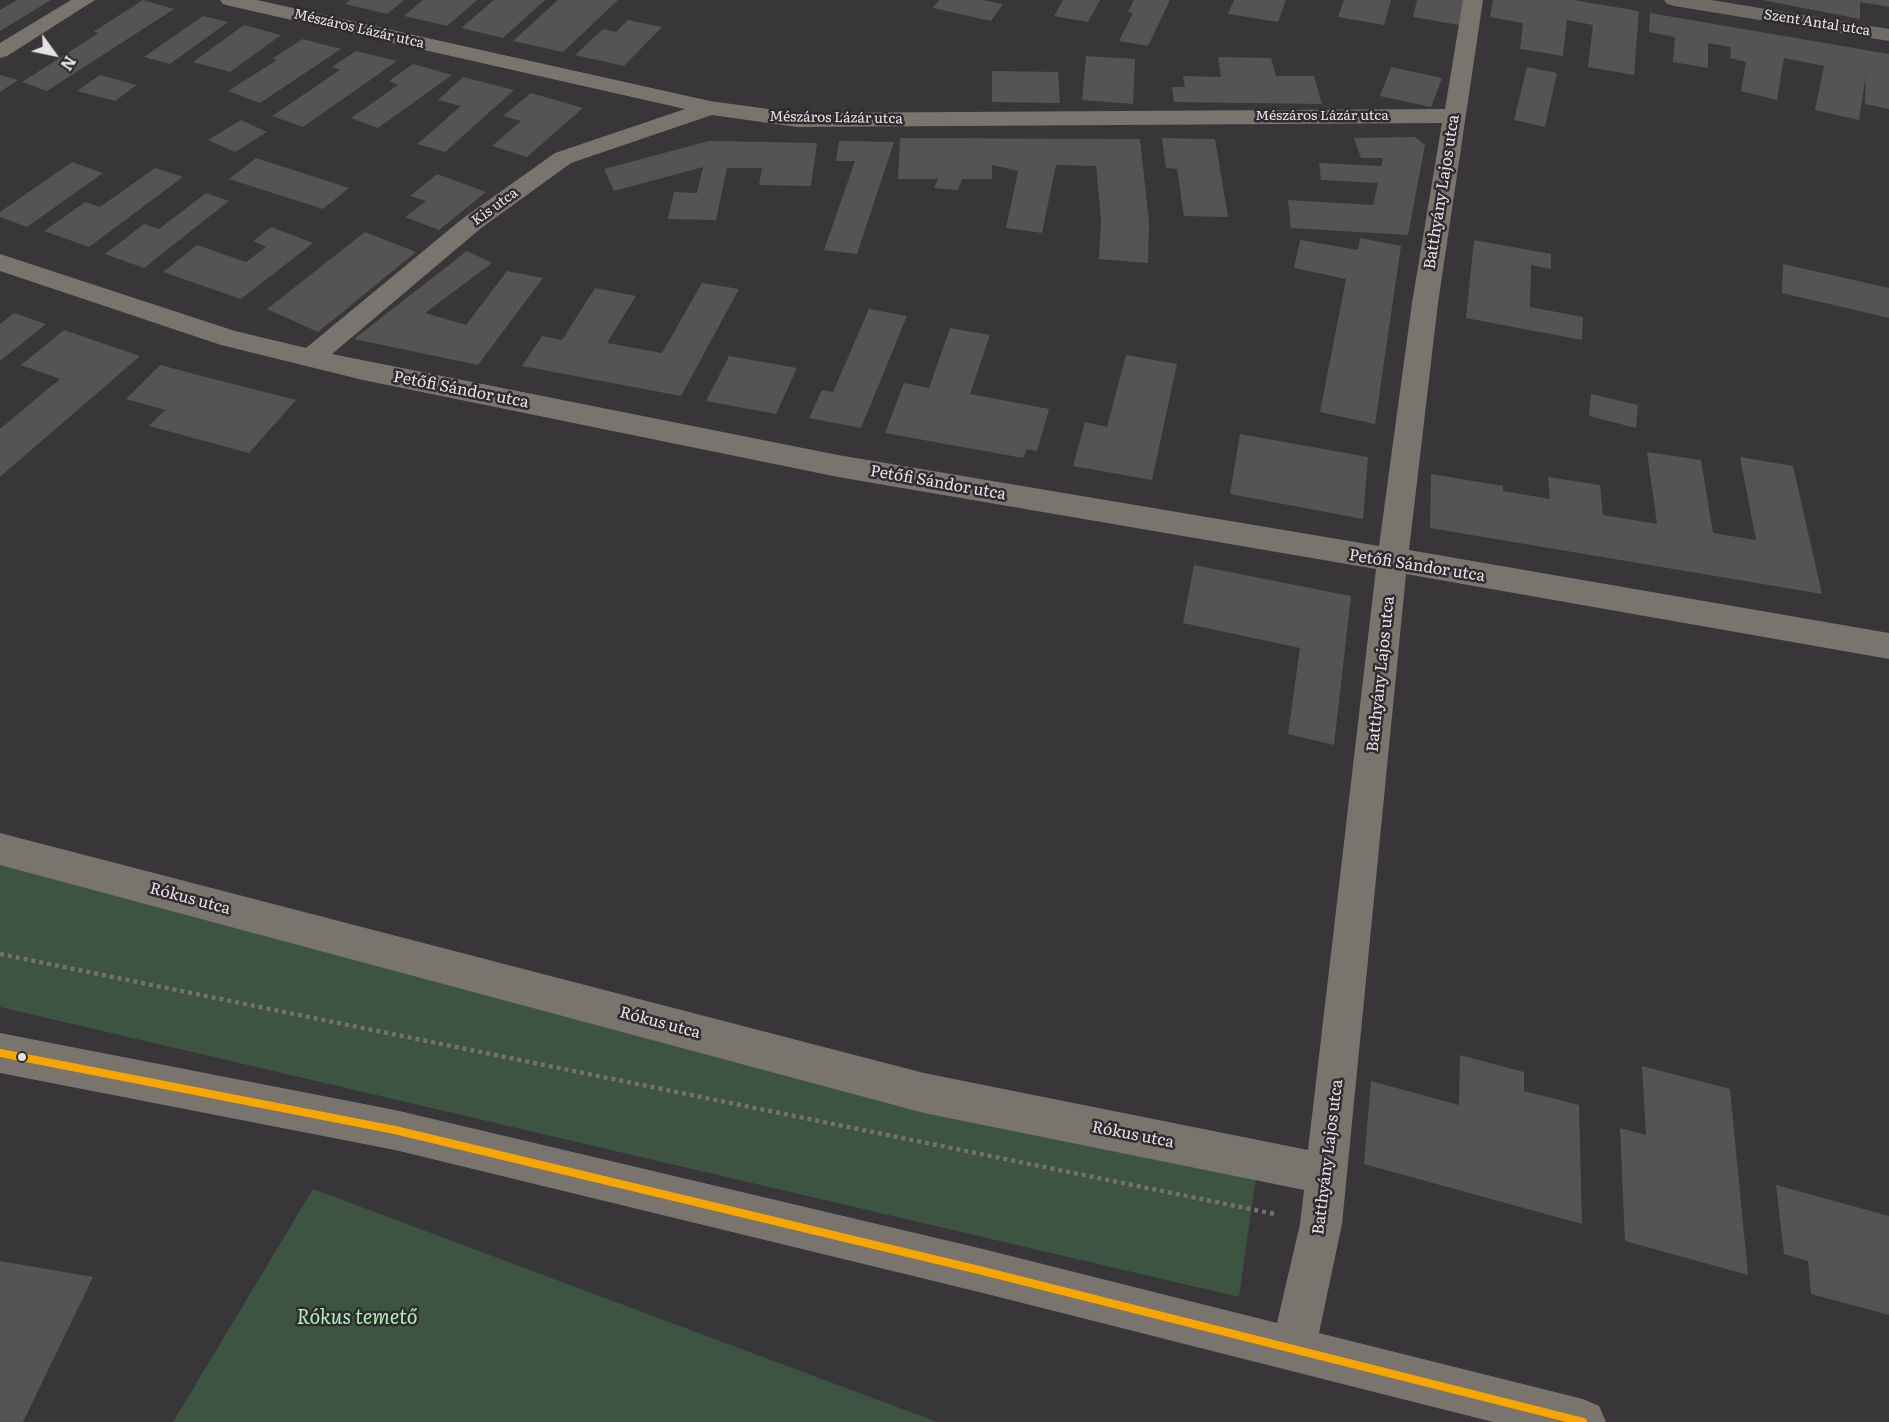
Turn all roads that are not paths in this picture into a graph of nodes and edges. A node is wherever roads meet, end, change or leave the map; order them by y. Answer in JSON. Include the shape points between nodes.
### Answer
{"nodes":[{"id":1,"x":85,"y":0,"type":"edge"},
{"id":2,"x":230,"y":0,"type":"edge"},
{"id":3,"x":1473,"y":0,"type":"edge"},
{"id":4,"x":1674,"y":0,"type":"edge"},
{"id":5,"x":1889,"y":35,"type":"edge"},
{"id":6,"x":0,"y":52,"type":"edge"},
{"id":7,"x":710,"y":108,"type":"junction"},
{"id":8,"x":1454,"y":116,"type":"junction"},
{"id":9,"x":0,"y":262,"type":"edge"},
{"id":10,"x":311,"y":358,"type":"junction"},
{"id":11,"x":1392,"y":562,"type":"junction"},
{"id":12,"x":1889,"y":646,"type":"edge"},
{"id":13,"x":0,"y":849,"type":"edge"},
{"id":14,"x":0,"y":1053,"type":"edge"},
{"id":15,"x":1325,"y":1174,"type":"junction"},
{"id":16,"x":1293,"y":1348,"type":"junction"},
{"id":17,"x":1583,"y":1422,"type":"edge"}],
"edges":[{"from":1,"to":6,"type":"street"},
{"from":2,"to":7,"type":"street","name":"Mészáros Lázár utca"},
{"from":3,"to":8,"type":"street","name":"Batthyány Lajos utca"},
{"from":4,"to":5,"type":"main road","name":"Szent Antal utca"},
{"from":7,"to":8,"type":"street","name":"Mészáros Lázár utca","via":[[797,120]]},
{"from":7,"to":10,"type":"street","name":"Kis utca","via":[[563,158],[471,224]]},
{"from":8,"to":11,"type":"street","name":"Batthyány Lajos utca"},
{"from":9,"to":10,"type":"street","name":"Petőfi Sándor utca","via":[[230,339]]},
{"from":10,"to":11,"type":"street","name":"Petőfi Sándor utca","via":[[838,466]]},
{"from":11,"to":12,"type":"street","name":"Petőfi Sándor utca"},
{"from":11,"to":15,"type":"street","name":"Batthyány Lajos utca","via":[[1337,1092]]},
{"from":13,"to":15,"type":"street","name":"Rókus utca","via":[[924,1093]]},
{"from":14,"to":16,"type":"street","via":[[394,1130]]},
{"from":15,"to":16,"type":"street","name":"Batthyány Lajos utca","via":[[1321,1224]]},
{"from":16,"to":17,"type":"street"}]}
